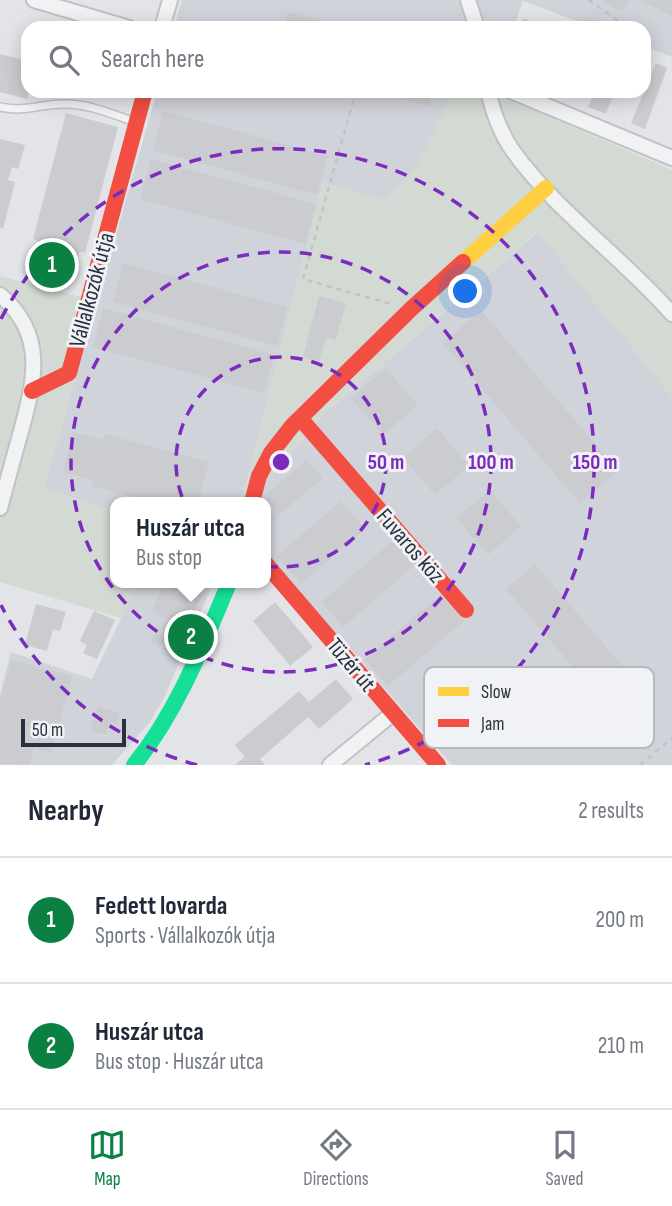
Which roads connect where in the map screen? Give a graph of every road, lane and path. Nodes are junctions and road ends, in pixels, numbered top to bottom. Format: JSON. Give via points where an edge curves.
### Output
{"nodes":[{"id":1,"x":34,"y":0,"type":"edge"},
{"id":2,"x":170,"y":0,"type":"edge"},
{"id":3,"x":468,"y":0,"type":"edge"},
{"id":4,"x":589,"y":0,"type":"edge"},
{"id":5,"x":105,"y":21,"type":"edge"},
{"id":6,"x":164,"y":21,"type":"edge"},
{"id":7,"x":475,"y":21,"type":"edge"},
{"id":8,"x":618,"y":21,"type":"edge"},
{"id":9,"x":143,"y":98,"type":"edge"},
{"id":10,"x":354,"y":98,"type":"edge"},
{"id":11,"x":490,"y":98,"type":"edge"},
{"id":12,"x":528,"y":98,"type":"edge"},
{"id":13,"x":0,"y":107,"type":"edge"},
{"id":14,"x":137,"y":122,"type":"junction"},
{"id":15,"x":672,"y":159,"type":"edge"},
{"id":16,"x":546,"y":188,"type":"junction"},
{"id":17,"x":0,"y":295,"type":"edge"},
{"id":18,"x":669,"y":304,"type":"edge"},
{"id":19,"x":411,"y":309,"type":"junction"},
{"id":20,"x":32,"y":391,"type":"junction"},
{"id":21,"x":300,"y":418,"type":"junction"},
{"id":22,"x":253,"y":497,"type":"edge"},
{"id":23,"x":0,"y":508,"type":"edge"},
{"id":24,"x":271,"y":570,"type":"edge"},
{"id":25,"x":227,"y":588,"type":"edge"},
{"id":26,"x":466,"y":610,"type":"dead end"},
{"id":27,"x":392,"y":714,"type":"junction"},
{"id":28,"x":672,"y":738,"type":"edge"},
{"id":29,"x":134,"y":765,"type":"edge"},
{"id":30,"x":330,"y":765,"type":"edge"},
{"id":31,"x":438,"y":765,"type":"edge"},
{"id":32,"x":640,"y":765,"type":"edge"}],
"edges":[{"from":1,"to":5,"type":"street"},
{"from":2,"to":6,"type":"street"},
{"from":3,"to":7,"type":"street"},
{"from":4,"to":8,"type":"path"},
{"from":9,"to":14,"type":"street","name":"Vállalkozók útja"},
{"from":10,"to":19,"type":"path","via":[[303,279]]},
{"from":11,"to":16,"type":"street","via":[[512,150]]},
{"from":12,"to":15,"type":"street"},
{"from":13,"to":14,"type":"lane","via":[[42,108],[65,103]]},
{"from":14,"to":20,"type":"street","name":"Vállalkozók útja","via":[[69,373]]},
{"from":16,"to":18,"type":"street"},
{"from":16,"to":19,"type":"street"},
{"from":17,"to":20,"type":"street","via":[[22,318],[32,341]]},
{"from":19,"to":21,"type":"street"},
{"from":20,"to":23,"type":"street"},
{"from":21,"to":22,"type":"street","via":[[271,453]]},
{"from":21,"to":26,"type":"street","name":"Fuvaros köz"},
{"from":24,"to":27,"type":"street","name":"Tüzér út"},
{"from":25,"to":29,"type":"street","via":[[181,698]]},
{"from":27,"to":30,"type":"street"},
{"from":27,"to":31,"type":"street","name":"Tüzér út"},
{"from":28,"to":32,"type":"path"}]}
